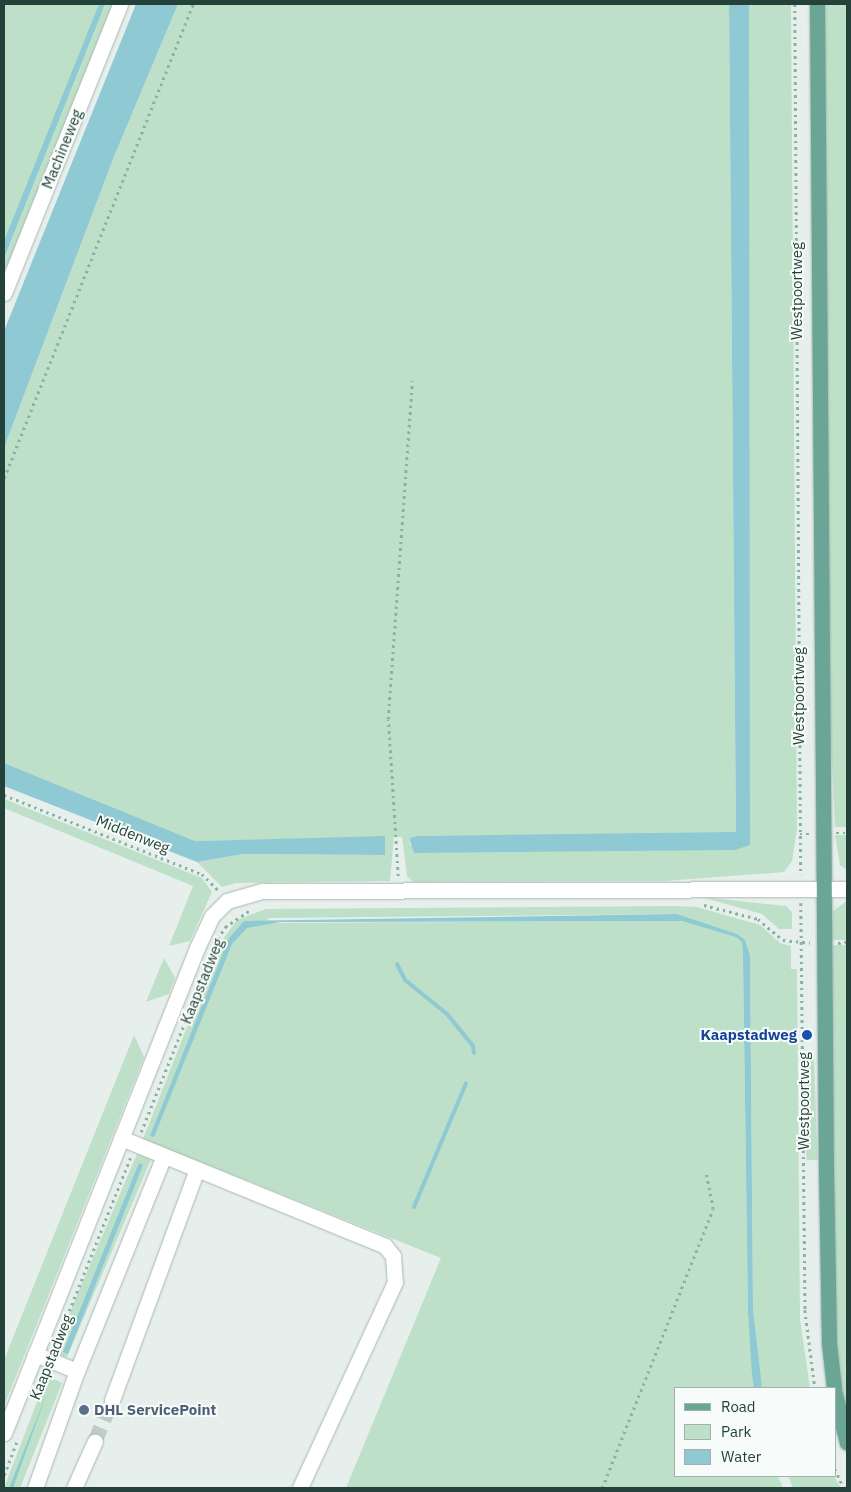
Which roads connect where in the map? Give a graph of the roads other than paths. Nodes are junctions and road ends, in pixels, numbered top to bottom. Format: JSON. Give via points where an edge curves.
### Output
{"nodes":[{"id":1,"x":120,"y":4,"type":"edge"},
{"id":2,"x":817,"y":4,"type":"edge"},
{"id":3,"x":4,"y":293,"type":"edge"},
{"id":4,"x":822,"y":889,"type":"junction"},
{"id":5,"x":847,"y":889,"type":"edge"},
{"id":6,"x":122,"y":1138,"type":"junction"},
{"id":7,"x":164,"y":1156,"type":"junction"},
{"id":8,"x":197,"y":1169,"type":"junction"},
{"id":9,"x":35,"y":1354,"type":"junction"},
{"id":10,"x":77,"y":1371,"type":"junction"},
{"id":11,"x":834,"y":1387,"type":"edge"},
{"id":12,"x":836,"y":1398,"type":"edge"},
{"id":13,"x":112,"y":1400,"type":"tunnel mouth"},
{"id":14,"x":4,"y":1433,"type":"edge"},
{"id":15,"x":95,"y":1441,"type":"tunnel mouth"},
{"id":16,"x":847,"y":1443,"type":"edge"},
{"id":17,"x":35,"y":1488,"type":"edge"},
{"id":18,"x":74,"y":1488,"type":"edge"},
{"id":19,"x":300,"y":1488,"type":"edge"}],
"edges":[{"from":1,"to":3,"type":"street","name":"Machineweg"},
{"from":2,"to":4,"type":"main road","name":"Westpoortweg"},
{"from":4,"to":5,"type":"street"},
{"from":4,"to":6,"type":"street","name":"Kaapstadweg","via":[[257,891],[227,901],[205,930]]},
{"from":4,"to":11,"type":"main road","name":"Westpoortweg","via":[[828,1343]]},
{"from":6,"to":7,"type":"street"},
{"from":6,"to":9,"type":"street","name":"Kaapstadweg"},
{"from":7,"to":8,"type":"street"},
{"from":7,"to":10,"type":"street"},
{"from":8,"to":13,"type":"street"},
{"from":8,"to":19,"type":"street","via":[[384,1246],[393,1256],[395,1282]]},
{"from":9,"to":10,"type":"street"},
{"from":9,"to":14,"type":"street","name":"Kaapstadweg"},
{"from":10,"to":17,"type":"street"},
{"from":12,"to":16,"type":"main road"},
{"from":15,"to":18,"type":"street"}]}
